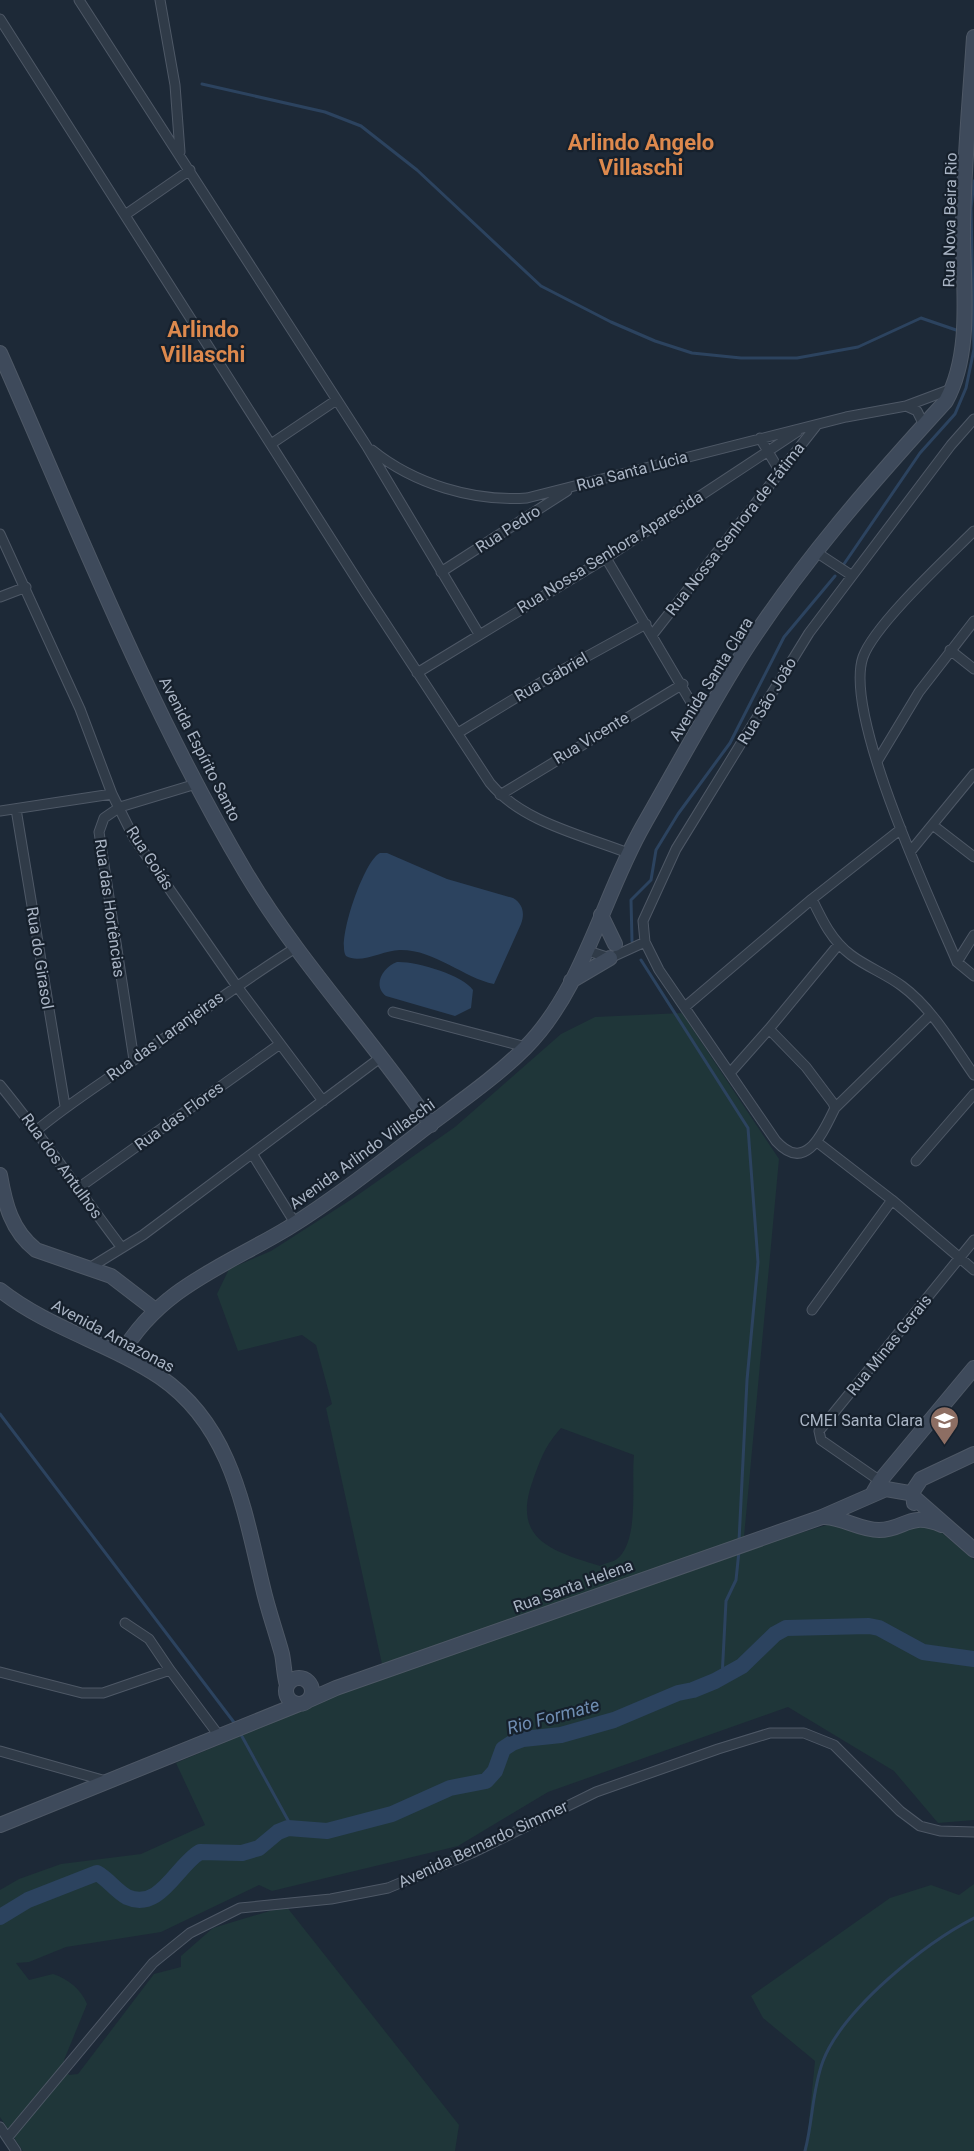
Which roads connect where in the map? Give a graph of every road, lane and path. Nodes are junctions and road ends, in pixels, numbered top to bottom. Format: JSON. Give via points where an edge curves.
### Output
{"nodes":[{"id":1,"x":79,"y":0,"type":"edge"},
{"id":2,"x":160,"y":0,"type":"edge"},
{"id":3,"x":0,"y":19,"type":"edge"},
{"id":4,"x":974,"y":38,"type":"edge"},
{"id":5,"x":180,"y":154,"type":"junction"},
{"id":6,"x":189,"y":170,"type":"junction"},
{"id":7,"x":125,"y":214,"type":"junction"},
{"id":8,"x":0,"y":353,"type":"edge"},
{"id":9,"x":954,"y":387,"type":"junction"},
{"id":10,"x":335,"y":401,"type":"junction"},
{"id":11,"x":946,"y":401,"type":"joint"},
{"id":12,"x":906,"y":406,"type":"junction"},
{"id":13,"x":974,"y":419,"type":"edge"},
{"id":14,"x":817,"y":425,"type":"junction"},
{"id":15,"x":924,"y":425,"type":"junction"},
{"id":16,"x":801,"y":429,"type":"junction"},
{"id":17,"x":760,"y":438,"type":"junction"},
{"id":18,"x":271,"y":444,"type":"junction"},
{"id":19,"x":366,"y":445,"type":"junction"},
{"id":20,"x":766,"y":452,"type":"junction"},
{"id":21,"x":779,"y":471,"type":"junction"},
{"id":22,"x":574,"y":486,"type":"junction"},
{"id":23,"x":974,"y":531,"type":"edge"},
{"id":24,"x":0,"y":534,"type":"edge"},
{"id":25,"x":816,"y":552,"type":"junction"},
{"id":26,"x":606,"y":558,"type":"junction"},
{"id":27,"x":441,"y":572,"type":"junction"},
{"id":28,"x":851,"y":575,"type":"junction"},
{"id":29,"x":26,"y":587,"type":"junction"},
{"id":30,"x":0,"y":597,"type":"edge"},
{"id":31,"x":974,"y":621,"type":"edge"},
{"id":32,"x":646,"y":624,"type":"junction"},
{"id":33,"x":479,"y":634,"type":"junction"},
{"id":34,"x":653,"y":634,"type":"junction"},
{"id":35,"x":950,"y":650,"type":"junction"},
{"id":36,"x":974,"y":669,"type":"edge"},
{"id":37,"x":417,"y":673,"type":"junction"},
{"id":38,"x":683,"y":684,"type":"junction"},
{"id":39,"x":702,"y":721,"type":"junction"},
{"id":40,"x":458,"y":733,"type":"junction"},
{"id":41,"x":878,"y":760,"type":"junction"},
{"id":42,"x":974,"y":774,"type":"edge"},
{"id":43,"x":196,"y":784,"type":"junction"},
{"id":44,"x":112,"y":794,"type":"junction"},
{"id":45,"x":500,"y":795,"type":"junction"},
{"id":46,"x":120,"y":807,"type":"junction"},
{"id":47,"x":16,"y":809,"type":"junction"},
{"id":48,"x":0,"y":811,"type":"edge"},
{"id":49,"x":933,"y":826,"type":"junction"},
{"id":50,"x":901,"y":829,"type":"junction"},
{"id":51,"x":910,"y":852,"type":"junction"},
{"id":52,"x":627,"y":853,"type":"junction"},
{"id":53,"x":974,"y":857,"type":"edge"},
{"id":54,"x":812,"y":899,"type":"junction"},
{"id":55,"x":601,"y":915,"type":"junction"},
{"id":56,"x":592,"y":935,"type":"junction"},
{"id":57,"x":974,"y":935,"type":"edge"},
{"id":58,"x":645,"y":942,"type":"junction"},
{"id":59,"x":839,"y":944,"type":"junction"},
{"id":60,"x":297,"y":947,"type":"junction"},
{"id":61,"x":620,"y":948,"type":"junction"},
{"id":62,"x":585,"y":951,"type":"junction"},
{"id":63,"x":610,"y":958,"type":"junction"},
{"id":64,"x":957,"y":962,"type":"junction"},
{"id":65,"x":974,"y":976,"type":"edge"},
{"id":66,"x":569,"y":982,"type":"junction"},
{"id":67,"x":236,"y":985,"type":"junction"},
{"id":68,"x":686,"y":1006,"type":"junction"},
{"id":69,"x":556,"y":1008,"type":"joint"},
{"id":70,"x":393,"y":1012,"type":"dead end"},
{"id":71,"x":930,"y":1015,"type":"junction"},
{"id":72,"x":769,"y":1029,"type":"junction"},
{"id":73,"x":280,"y":1044,"type":"junction"},
{"id":74,"x":525,"y":1047,"type":"junction"},
{"id":75,"x":380,"y":1058,"type":"junction"},
{"id":76,"x":134,"y":1060,"type":"junction"},
{"id":77,"x":730,"y":1073,"type":"junction"},
{"id":78,"x":974,"y":1075,"type":"edge"},
{"id":79,"x":0,"y":1085,"type":"edge"},
{"id":80,"x":974,"y":1094,"type":"edge"},
{"id":81,"x":323,"y":1101,"type":"junction"},
{"id":82,"x":65,"y":1106,"type":"junction"},
{"id":83,"x":835,"y":1108,"type":"junction"},
{"id":84,"x":431,"y":1125,"type":"junction"},
{"id":85,"x":37,"y":1130,"type":"junction"},
{"id":86,"x":817,"y":1142,"type":"junction"},
{"id":87,"x":253,"y":1155,"type":"junction"},
{"id":88,"x":916,"y":1161,"type":"dead end"},
{"id":89,"x":0,"y":1175,"type":"edge"},
{"id":90,"x":77,"y":1189,"type":"junction"},
{"id":91,"x":892,"y":1200,"type":"junction"},
{"id":92,"x":295,"y":1223,"type":"junction"},
{"id":93,"x":974,"y":1240,"type":"edge"},
{"id":94,"x":122,"y":1248,"type":"junction"},
{"id":95,"x":960,"y":1257,"type":"junction"},
{"id":96,"x":91,"y":1267,"type":"junction"},
{"id":97,"x":974,"y":1270,"type":"edge"},
{"id":98,"x":0,"y":1290,"type":"edge"},
{"id":99,"x":154,"y":1309,"type":"junction"},
{"id":100,"x":812,"y":1310,"type":"dead end"},
{"id":101,"x":121,"y":1355,"type":"junction"},
{"id":102,"x":974,"y":1368,"type":"edge"},
{"id":103,"x":974,"y":1454,"type":"edge"},
{"id":104,"x":879,"y":1481,"type":"junction"},
{"id":105,"x":893,"y":1488,"type":"junction"},
{"id":106,"x":865,"y":1498,"type":"junction"},
{"id":107,"x":914,"y":1498,"type":"junction"},
{"id":108,"x":822,"y":1517,"type":"junction"},
{"id":109,"x":906,"y":1521,"type":"junction"},
{"id":110,"x":868,"y":1529,"type":"junction"},
{"id":111,"x":949,"y":1529,"type":"junction"},
{"id":112,"x":974,"y":1550,"type":"edge"},
{"id":113,"x":124,"y":1623,"type":"dead end"},
{"id":114,"x":282,"y":1656,"type":"junction"},
{"id":115,"x":170,"y":1670,"type":"junction"},
{"id":116,"x":0,"y":1672,"type":"edge"},
{"id":117,"x":306,"y":1681,"type":"junction"},
{"id":118,"x":286,"y":1688,"type":"junction"},
{"id":119,"x":336,"y":1688,"type":"junction"},
{"id":120,"x":304,"y":1702,"type":"junction"},
{"id":121,"x":262,"y":1718,"type":"junction"},
{"id":122,"x":220,"y":1737,"type":"junction"},
{"id":123,"x":0,"y":1750,"type":"edge"},
{"id":124,"x":106,"y":1781,"type":"junction"},
{"id":125,"x":0,"y":1825,"type":"edge"},
{"id":126,"x":974,"y":1832,"type":"edge"},
{"id":127,"x":0,"y":2127,"type":"edge"},
{"id":128,"x":8,"y":2137,"type":"junction"},
{"id":129,"x":16,"y":2151,"type":"edge"}],
"edges":[{"from":1,"to":5,"type":"street"},
{"from":2,"to":5,"type":"street","via":[[175,85]]},
{"from":3,"to":7,"type":"street"},
{"from":4,"to":9,"type":"street","name":"Rua Nova Beira Rio","via":[[963,224],[963,352]]},
{"from":5,"to":6,"type":"street"},
{"from":6,"to":7,"type":"street"},
{"from":6,"to":10,"type":"street"},
{"from":7,"to":18,"type":"street"},
{"from":8,"to":43,"type":"street","name":"Avenida Espírito Santo"},
{"from":9,"to":11,"type":"street","name":"Rua Nova Beira Rio"},
{"from":9,"to":12,"type":"street","name":"Rua Santa Lúcia"},
{"from":10,"to":18,"type":"street"},
{"from":10,"to":19,"type":"street"},
{"from":11,"to":15,"type":"street","name":"Avenida Santa Clara"},
{"from":12,"to":14,"type":"street","name":"Rua Santa Lúcia"},
{"from":12,"to":15,"type":"street","via":[[917,411]]},
{"from":13,"to":28,"type":"street","name":"Rua São João"},
{"from":14,"to":16,"type":"street","name":"Rua Santa Lúcia"},
{"from":14,"to":21,"type":"street","name":"Rua Nossa Senhora de Fátima"},
{"from":15,"to":25,"type":"street","name":"Avenida Santa Clara"},
{"from":16,"to":17,"type":"street","name":"Rua Santa Lúcia"},
{"from":16,"to":20,"type":"street","name":"Rua Nossa Senhora Aparecida"},
{"from":17,"to":20,"type":"street"},
{"from":17,"to":22,"type":"street","name":"Rua Santa Lúcia"},
{"from":18,"to":37,"type":"street"},
{"from":19,"to":22,"type":"street","name":"Rua Santa Lúcia","via":[[414,476],[485,497],[527,498]]},
{"from":19,"to":27,"type":"street"},
{"from":20,"to":21,"type":"street"},
{"from":20,"to":26,"type":"street","name":"Rua Nossa Senhora Aparecida"},
{"from":21,"to":34,"type":"street","name":"Rua Nossa Senhora de Fátima"},
{"from":22,"to":27,"type":"street","name":"Rua Pedro"},
{"from":23,"to":41,"type":"street","via":[[880,629],[864,655],[859,691]]},
{"from":24,"to":29,"type":"street","name":"Rua Goiás"},
{"from":25,"to":28,"type":"street"},
{"from":25,"to":39,"type":"street","name":"Avenida Santa Clara","via":[[742,655]]},
{"from":26,"to":32,"type":"street"},
{"from":26,"to":33,"type":"street","name":"Rua Nossa Senhora Aparecida"},
{"from":27,"to":33,"type":"street"},
{"from":28,"to":58,"type":"street","name":"Rua São João","via":[[786,669],[676,849],[643,921]]},
{"from":29,"to":30,"type":"street"},
{"from":29,"to":44,"type":"street","name":"Rua Goiás","via":[[80,709]]},
{"from":31,"to":35,"type":"street"},
{"from":32,"to":34,"type":"street"},
{"from":32,"to":40,"type":"street","name":"Rua Gabriel"},
{"from":33,"to":37,"type":"street","name":"Rua Nossa Senhora Aparecida"},
{"from":34,"to":38,"type":"street"},
{"from":35,"to":36,"type":"street"},
{"from":35,"to":41,"type":"street"},
{"from":37,"to":40,"type":"street"},
{"from":38,"to":39,"type":"street"},
{"from":38,"to":45,"type":"street","name":"Rua Vicente"},
{"from":39,"to":52,"type":"street","name":"Avenida Santa Clara"},
{"from":40,"to":45,"type":"street"},
{"from":41,"to":50,"type":"street"},
{"from":42,"to":49,"type":"street"},
{"from":43,"to":46,"type":"street"},
{"from":43,"to":60,"type":"street","name":"Avenida Espírito Santo","via":[[246,874]]},
{"from":44,"to":46,"type":"street","name":"Rua Goiás"},
{"from":44,"to":47,"type":"street"},
{"from":45,"to":52,"type":"street","via":[[534,816]]},
{"from":46,"to":67,"type":"street","name":"Rua Goiás","via":[[134,838]]},
{"from":46,"to":76,"type":"street","name":"Rua das Hortências","via":[[104,818],[99,832]]},
{"from":47,"to":48,"type":"street"},
{"from":47,"to":82,"type":"street","name":"Rua do Girasol"},
{"from":49,"to":51,"type":"street"},
{"from":49,"to":53,"type":"street"},
{"from":50,"to":51,"type":"street"},
{"from":50,"to":54,"type":"street"},
{"from":51,"to":64,"type":"street"},
{"from":52,"to":55,"type":"street","name":"Avenida Santa Clara"},
{"from":54,"to":59,"type":"street"},
{"from":54,"to":68,"type":"street"},
{"from":55,"to":56,"type":"street","name":"Avenida Santa Clara"},
{"from":55,"to":61,"type":"street"},
{"from":56,"to":61,"type":"street"},
{"from":56,"to":62,"type":"street","name":"Avenida Santa Clara"},
{"from":57,"to":64,"type":"street"},
{"from":58,"to":61,"type":"street"},
{"from":58,"to":68,"type":"street","name":"Rua São João","via":[[659,970]]},
{"from":59,"to":71,"type":"street","via":[[902,986]]},
{"from":59,"to":72,"type":"street"},
{"from":60,"to":67,"type":"street","name":"Rua das Laranjeiras"},
{"from":60,"to":75,"type":"street","name":"Avenida Espírito Santo"},
{"from":61,"to":63,"type":"street"},
{"from":62,"to":63,"type":"street"},
{"from":62,"to":66,"type":"street","name":"Avenida Santa Clara"},
{"from":63,"to":66,"type":"street"},
{"from":64,"to":65,"type":"street"},
{"from":66,"to":69,"type":"street","name":"Avenida Santa Clara"},
{"from":67,"to":73,"type":"street","name":"Rua Goiás"},
{"from":67,"to":76,"type":"street","name":"Rua das Laranjeiras"},
{"from":68,"to":77,"type":"street","name":"Rua São João"},
{"from":69,"to":74,"type":"street","name":"Avenida Arlindo Villaschi"},
{"from":70,"to":74,"type":"street"},
{"from":71,"to":78,"type":"street"},
{"from":71,"to":83,"type":"street"},
{"from":72,"to":77,"type":"street"},
{"from":72,"to":83,"type":"street","via":[[806,1067]]},
{"from":73,"to":81,"type":"street","name":"Rua Goiás"},
{"from":73,"to":90,"type":"street","name":"Rua das Flores"},
{"from":74,"to":84,"type":"street","name":"Avenida Arlindo Villaschi"},
{"from":75,"to":81,"type":"street"},
{"from":75,"to":84,"type":"street","name":"Avenida Espírito Santo"},
{"from":76,"to":82,"type":"street","name":"Rua das Laranjeiras"},
{"from":77,"to":86,"type":"street","name":"Rua São João","via":[[783,1148],[799,1153]]},
{"from":79,"to":85,"type":"street","name":"Rua dos Antulhos"},
{"from":80,"to":88,"type":"street"},
{"from":81,"to":87,"type":"street"},
{"from":82,"to":85,"type":"street","name":"Rua das Laranjeiras"},
{"from":83,"to":86,"type":"street"},
{"from":84,"to":92,"type":"street","name":"Avenida Arlindo Villaschi"},
{"from":85,"to":90,"type":"street","name":"Rua dos Antulhos"},
{"from":86,"to":91,"type":"street"},
{"from":87,"to":92,"type":"street"},
{"from":87,"to":94,"type":"street"},
{"from":89,"to":96,"type":"street","via":[[10,1216],[27,1243],[47,1254]]},
{"from":90,"to":94,"type":"street","name":"Rua dos Antulhos"},
{"from":91,"to":95,"type":"street"},
{"from":91,"to":100,"type":"street"},
{"from":92,"to":99,"type":"street","name":"Avenida Arlindo Villaschi"},
{"from":93,"to":95,"type":"street","name":"Rua Minas Gerais"},
{"from":94,"to":96,"type":"street"},
{"from":95,"to":97,"type":"street"},
{"from":95,"to":104,"type":"street","name":"Rua Minas Gerais","via":[[819,1431],[821,1440]]},
{"from":96,"to":99,"type":"street","via":[[123,1284]]},
{"from":98,"to":101,"type":"street","name":"Avenida Amazonas","via":[[61,1327]]},
{"from":99,"to":101,"type":"street","name":"Avenida Arlindo Villaschi"},
{"from":101,"to":114,"type":"street","name":"Avenida Amazonas","via":[[179,1391],[221,1445],[237,1485]]},
{"from":102,"to":104,"type":"street"},
{"from":103,"to":107,"type":"street","via":[[921,1479],[915,1485]]},
{"from":104,"to":105,"type":"street","name":"Rua Minas Gerais"},
{"from":104,"to":106,"type":"street"},
{"from":105,"to":106,"type":"street","name":"Rua Santa Helena"},
{"from":105,"to":107,"type":"street"},
{"from":106,"to":108,"type":"street","name":"Rua Santa Helena"},
{"from":106,"to":110,"type":"street","via":[[858,1516]]},
{"from":107,"to":109,"type":"street"},
{"from":107,"to":111,"type":"street"},
{"from":108,"to":110,"type":"street","via":[[838,1518]]},
{"from":108,"to":119,"type":"street","name":"Rua Santa Helena"},
{"from":109,"to":110,"type":"street","via":[[882,1530]]},
{"from":109,"to":111,"type":"street","via":[[932,1521]]},
{"from":111,"to":112,"type":"street"},
{"from":113,"to":115,"type":"street","via":[[149,1639]]},
{"from":114,"to":117,"type":"street","name":"Avenida Amazonas"},
{"from":114,"to":118,"type":"street","name":"Avenida Amazonas"},
{"from":115,"to":116,"type":"street","via":[[103,1693],[82,1693]]},
{"from":115,"to":122,"type":"street"},
{"from":117,"to":118,"type":"street","via":[[293,1679]]},
{"from":117,"to":119,"type":"street","name":"Rua Santa Helena"},
{"from":117,"to":120,"type":"street","via":[[313,1692]]},
{"from":118,"to":120,"type":"street","via":[[290,1700]]},
{"from":118,"to":121,"type":"street"},
{"from":119,"to":120,"type":"street","name":"Rua Santa Helena"},
{"from":120,"to":121,"type":"street"},
{"from":121,"to":122,"type":"street"},
{"from":122,"to":124,"type":"street"},
{"from":123,"to":124,"type":"street"},
{"from":124,"to":125,"type":"street"},
{"from":126,"to":128,"type":"street","name":"Avenida Bernardo Simmer","via":[[920,1826],[834,1744],[804,1733],[770,1733],[718,1749],[596,1792],[472,1853],[388,1888],[331,1899],[240,1908],[190,1933],[153,1963]]},
{"from":127,"to":128,"type":"street"},
{"from":128,"to":129,"type":"street"}]}
